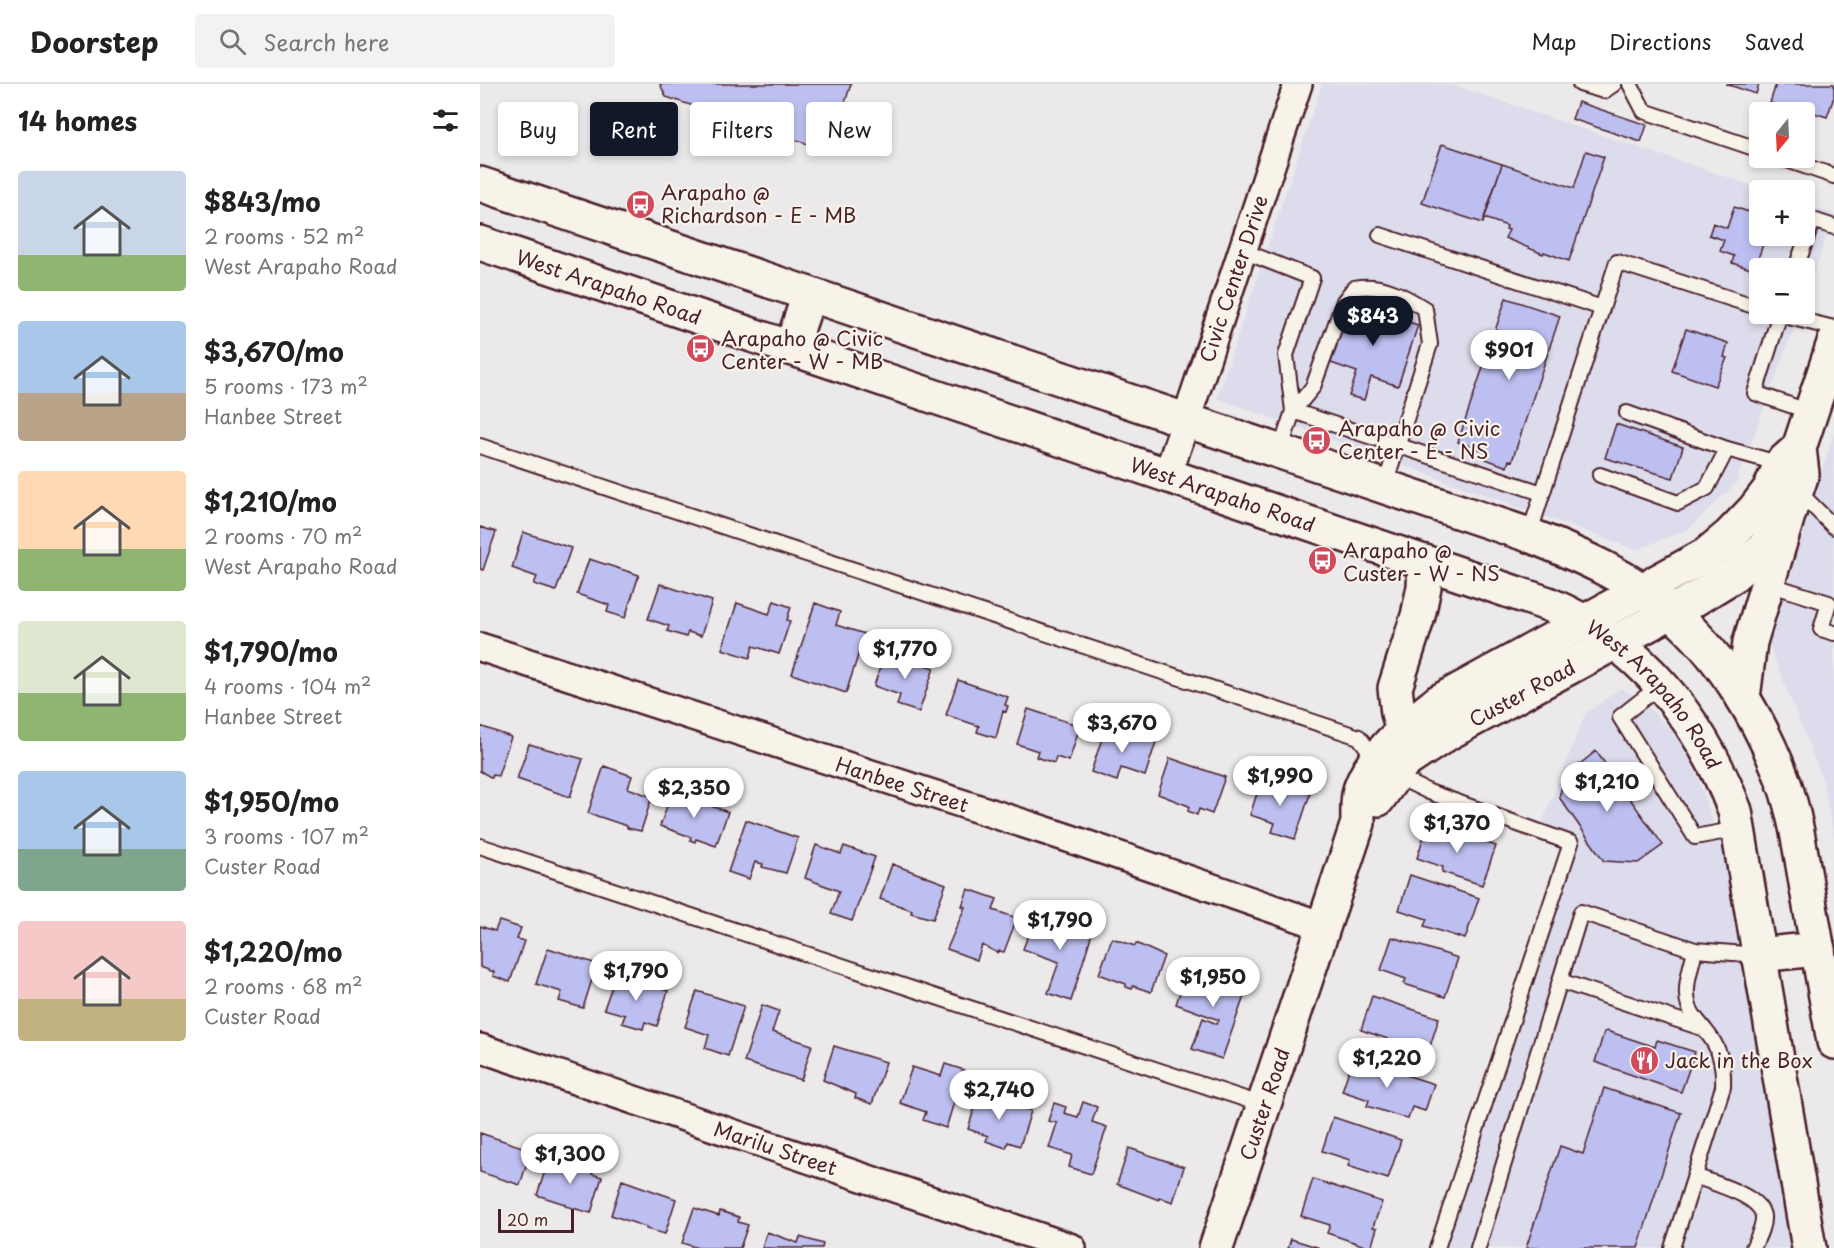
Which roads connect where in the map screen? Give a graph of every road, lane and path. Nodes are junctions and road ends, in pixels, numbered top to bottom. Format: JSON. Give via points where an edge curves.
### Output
{"nodes":[{"id":1,"x":1298,"y":84,"type":"edge"},
{"id":2,"x":1580,"y":84,"type":"edge"},
{"id":3,"x":1614,"y":84,"type":"edge"},
{"id":4,"x":1630,"y":84,"type":"edge"},
{"id":5,"x":1749,"y":146,"type":"edge"},
{"id":6,"x":1810,"y":168,"type":"edge"},
{"id":7,"x":1834,"y":176,"type":"edge"},
{"id":8,"x":480,"y":184,"type":"edge"},
{"id":9,"x":1834,"y":227,"type":"edge"},
{"id":10,"x":1380,"y":235,"type":"dead end"},
{"id":11,"x":480,"y":243,"type":"edge"},
{"id":12,"x":1243,"y":251,"type":"junction"},
{"id":13,"x":1800,"y":258,"type":"edge"},
{"id":14,"x":809,"y":295,"type":"junction"},
{"id":15,"x":1749,"y":304,"type":"edge"},
{"id":16,"x":1602,"y":308,"type":"junction"},
{"id":17,"x":1815,"y":322,"type":"edge"},
{"id":18,"x":1776,"y":324,"type":"edge"},
{"id":19,"x":1834,"y":328,"type":"edge"},
{"id":20,"x":1834,"y":343,"type":"edge"},
{"id":21,"x":791,"y":348,"type":"junction"},
{"id":22,"x":1293,"y":411,"type":"junction"},
{"id":23,"x":1627,"y":413,"type":"dead end"},
{"id":24,"x":1811,"y":413,"type":"junction"},
{"id":25,"x":1185,"y":422,"type":"junction"},
{"id":26,"x":480,"y":446,"type":"edge"},
{"id":27,"x":1397,"y":446,"type":"junction"},
{"id":28,"x":1727,"y":449,"type":"junction"},
{"id":29,"x":1279,"y":453,"type":"junction"},
{"id":30,"x":1168,"y":474,"type":"junction"},
{"id":31,"x":1600,"y":475,"type":"dead end"},
{"id":32,"x":1791,"y":478,"type":"junction"},
{"id":33,"x":1384,"y":488,"type":"junction"},
{"id":34,"x":1542,"y":493,"type":"junction"},
{"id":35,"x":1834,"y":527,"type":"edge"},
{"id":36,"x":1529,"y":536,"type":"junction"},
{"id":37,"x":1425,"y":562,"type":"junction"},
{"id":38,"x":1768,"y":584,"type":"junction"},
{"id":39,"x":1834,"y":589,"type":"edge"},
{"id":40,"x":1641,"y":590,"type":"junction"},
{"id":41,"x":1830,"y":603,"type":"junction"},
{"id":42,"x":1671,"y":612,"type":"junction"},
{"id":43,"x":1584,"y":621,"type":"junction"},
{"id":44,"x":1834,"y":633,"type":"edge"},
{"id":45,"x":1615,"y":642,"type":"junction"},
{"id":46,"x":480,"y":647,"type":"edge"},
{"id":47,"x":1662,"y":684,"type":"junction"},
{"id":48,"x":1743,"y":698,"type":"junction"},
{"id":49,"x":1403,"y":730,"type":"junction"},
{"id":50,"x":1385,"y":767,"type":"junction"},
{"id":51,"x":1740,"y":829,"type":"junction"},
{"id":52,"x":480,"y":846,"type":"edge"},
{"id":53,"x":1323,"y":926,"type":"junction"},
{"id":54,"x":1826,"y":948,"type":"edge"},
{"id":55,"x":1695,"y":950,"type":"junction"},
{"id":56,"x":1758,"y":955,"type":"junction"},
{"id":57,"x":1560,"y":981,"type":"junction"},
{"id":58,"x":1704,"y":1029,"type":"junction"},
{"id":59,"x":1834,"y":1042,"type":"edge"},
{"id":60,"x":480,"y":1048,"type":"edge"},
{"id":61,"x":1263,"y":1105,"type":"junction"},
{"id":62,"x":1695,"y":1176,"type":"junction"},
{"id":63,"x":1072,"y":1248,"type":"edge"},
{"id":64,"x":1216,"y":1248,"type":"edge"},
{"id":65,"x":1437,"y":1248,"type":"edge"},
{"id":66,"x":1478,"y":1248,"type":"edge"},
{"id":67,"x":1672,"y":1248,"type":"edge"},
{"id":68,"x":1754,"y":1248,"type":"edge"},
{"id":69,"x":1809,"y":1248,"type":"edge"}],
"edges":[{"from":1,"to":12,"type":"street","name":"Civic Center Drive"},
{"from":2,"to":3,"type":"lane","via":[[1604,91]]},
{"from":4,"to":5,"type":"lane","via":[[1644,111]]},
{"from":6,"to":7,"type":"lane"},
{"from":8,"to":14,"type":"main road"},
{"from":9,"to":13,"type":"lane","via":[[1813,220]]},
{"from":10,"to":16,"type":"lane"},
{"from":11,"to":21,"type":"main road","name":"West Arapaho Road"},
{"from":12,"to":22,"type":"lane","via":[[1312,278],[1286,355]]},
{"from":12,"to":25,"type":"street","name":"Civic Center Drive"},
{"from":14,"to":21,"type":"main road"},
{"from":14,"to":25,"type":"main road"},
{"from":15,"to":16,"type":"lane","via":[[1617,262]]},
{"from":16,"to":34,"type":"lane"},
{"from":17,"to":19,"type":"lane"},
{"from":18,"to":24,"type":"lane","via":[[1755,393]]},
{"from":20,"to":24,"type":"main road","name":"Custer Road"},
{"from":21,"to":30,"type":"main road","name":"West Arapaho Road"},
{"from":22,"to":27,"type":"lane"},
{"from":22,"to":27,"type":"lane","via":[[1313,387],[1344,301],[1354,288],[1372,285],[1406,297],[1425,309],[1430,344]]},
{"from":22,"to":29,"type":"lane"},
{"from":23,"to":28,"type":"lane"},
{"from":24,"to":32,"type":"main road","name":"Custer Road"},
{"from":25,"to":29,"type":"main road"},
{"from":25,"to":30,"type":"street","name":"Civic Center Drive"},
{"from":26,"to":50,"type":"lane","via":[[1359,737]]},
{"from":27,"to":33,"type":"lane"},
{"from":27,"to":34,"type":"lane"},
{"from":28,"to":31,"type":"lane","via":[[1707,488],[1678,503]]},
{"from":28,"to":32,"type":"lane"},
{"from":29,"to":33,"type":"main road"},
{"from":30,"to":37,"type":"main road","name":"West Arapaho Road"},
{"from":32,"to":35,"type":"lane"},
{"from":32,"to":38,"type":"main road"},
{"from":32,"to":40,"type":"main road","name":"Custer Road","via":[[1770,489],[1730,535],[1706,555]]},
{"from":32,"to":42,"type":"main road","name":"Custer Road","via":[[1764,548],[1731,577]]},
{"from":33,"to":36,"type":"main road"},
{"from":34,"to":36,"type":"lane"},
{"from":36,"to":40,"type":"main road","via":[[1573,553]]},
{"from":37,"to":43,"type":"main road","name":"West Arapaho Road","via":[[1548,604]]},
{"from":37,"to":49,"type":"main road","via":[[1418,616],[1395,688]]},
{"from":38,"to":41,"type":"lane"},
{"from":38,"to":48,"type":"main road","via":[[1750,642]]},
{"from":39,"to":41,"type":"lane"},
{"from":40,"to":42,"type":"main road"},
{"from":40,"to":43,"type":"main road","name":"Custer Road"},
{"from":41,"to":44,"type":"lane","via":[[1821,629]]},
{"from":42,"to":45,"type":"main road","name":"Custer Road"},
{"from":42,"to":48,"type":"main road","via":[[1692,632]]},
{"from":43,"to":45,"type":"main road","name":"West Arapaho Road"},
{"from":43,"to":49,"type":"main road","name":"Custer Road","via":[[1437,702]]},
{"from":45,"to":47,"type":"main road","name":"West Arapaho Road"},
{"from":45,"to":50,"type":"main road","name":"Custer Road","via":[[1448,733],[1403,763]]},
{"from":46,"to":53,"type":"street","name":"Hanbee Street","via":[[1065,837]]},
{"from":47,"to":51,"type":"main road","name":"West Arapaho Road","via":[[1708,748]]},
{"from":47,"to":51,"type":"lane","via":[[1620,717],[1695,837]]},
{"from":48,"to":54,"type":"main road","via":[[1784,782]]},
{"from":49,"to":50,"type":"main road","name":"Custer Road"},
{"from":50,"to":53,"type":"main road","name":"Custer Road","via":[[1359,791],[1358,823]]},
{"from":50,"to":65,"type":"lane","via":[[1429,792],[1571,843]]},
{"from":51,"to":56,"type":"main road","name":"West Arapaho Road"},
{"from":52,"to":61,"type":"lane"},
{"from":53,"to":61,"type":"main road","name":"Custer Road"},
{"from":54,"to":56,"type":"main road"},
{"from":54,"to":59,"type":"main road"},
{"from":55,"to":56,"type":"lane"},
{"from":55,"to":57,"type":"lane","via":[[1581,912]]},
{"from":55,"to":58,"type":"lane","via":[[1687,989],[1688,1005]]},
{"from":56,"to":69,"type":"main road","name":"West Arapaho Road"},
{"from":57,"to":58,"type":"lane"},
{"from":57,"to":66,"type":"lane"},
{"from":58,"to":62,"type":"lane","via":[[1724,1065],[1724,1087]]},
{"from":60,"to":63,"type":"street","name":"Marilu Street"},
{"from":61,"to":64,"type":"main road","name":"Custer Road"},
{"from":62,"to":67,"type":"lane"},
{"from":62,"to":68,"type":"lane","via":[[1747,1197],[1758,1206],[1762,1225]]}]}
